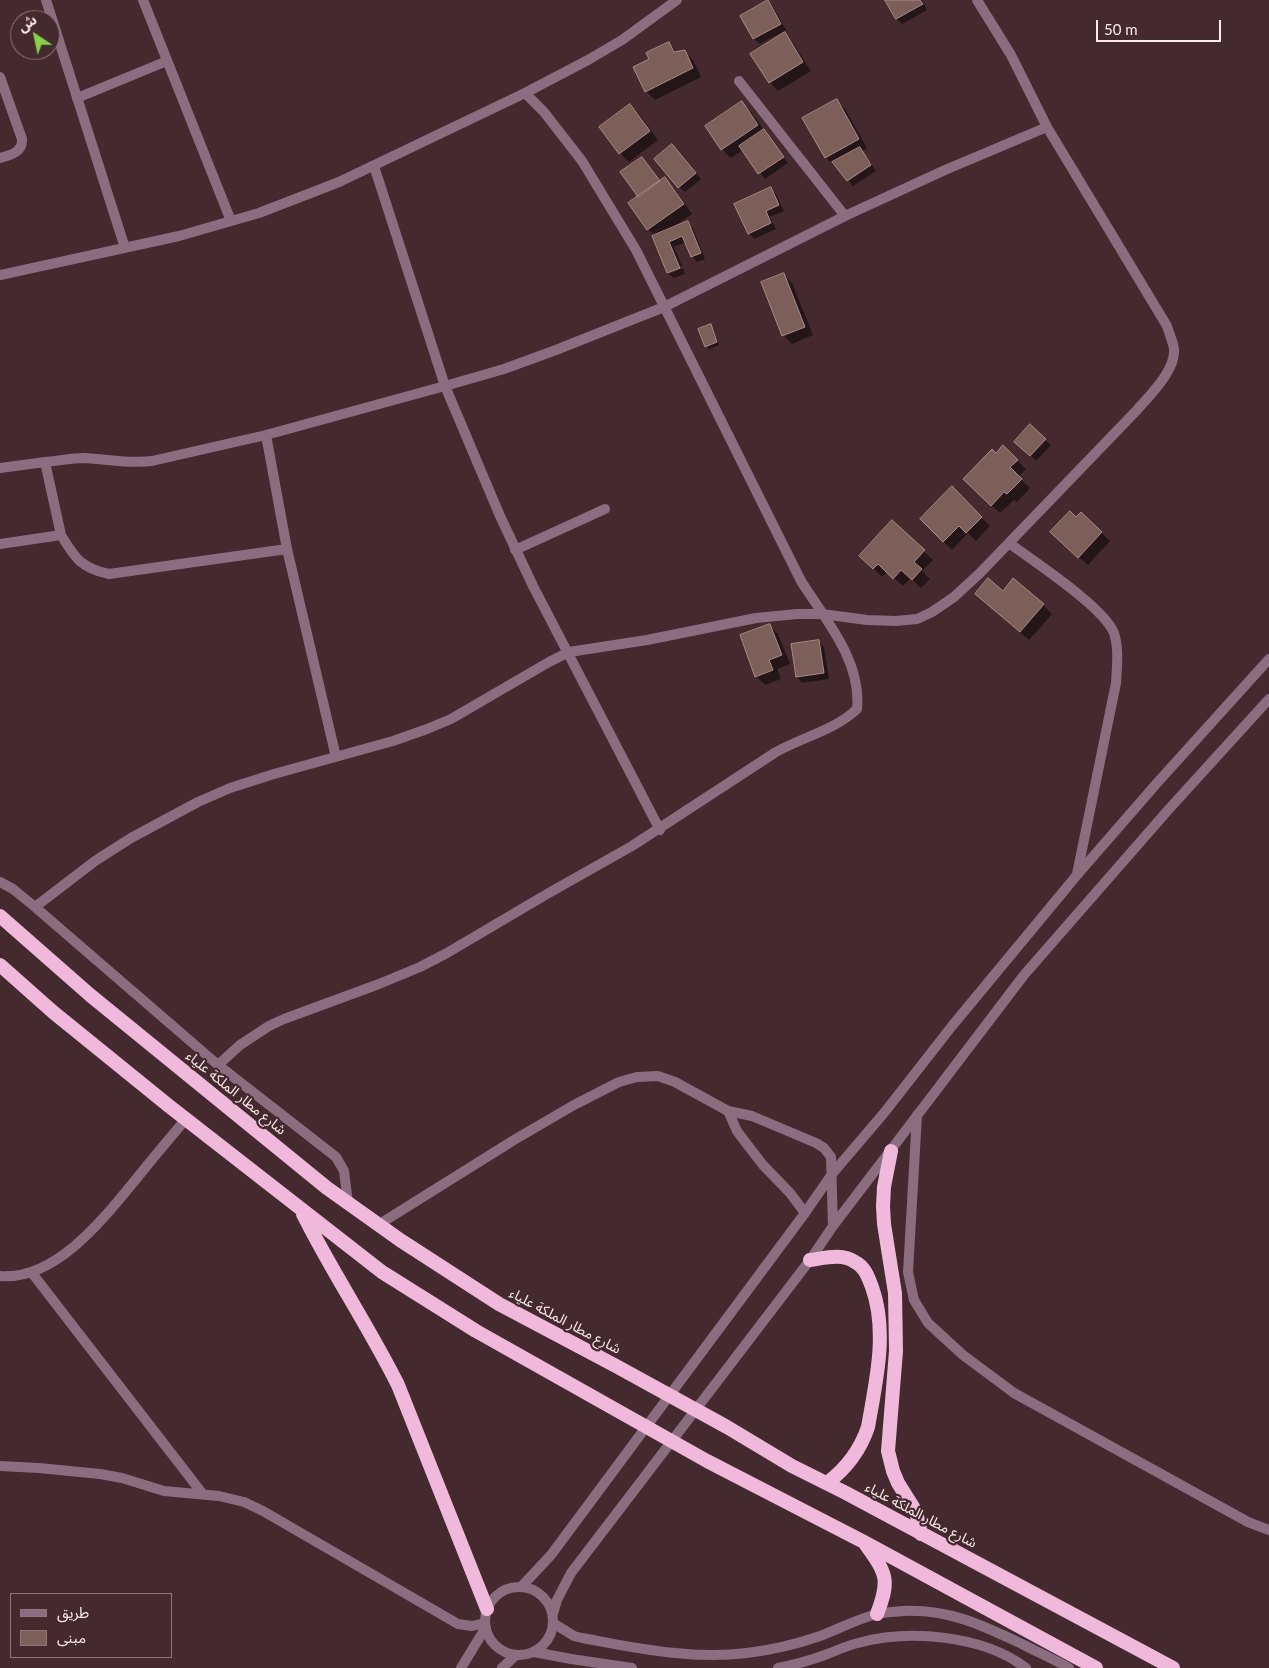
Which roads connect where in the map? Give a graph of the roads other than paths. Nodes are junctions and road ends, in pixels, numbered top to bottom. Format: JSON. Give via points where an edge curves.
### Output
{"nodes":[{"id":1,"x":46,"y":0,"type":"edge"},
{"id":2,"x":143,"y":0,"type":"edge"},
{"id":3,"x":676,"y":0,"type":"edge"},
{"id":4,"x":977,"y":0,"type":"edge"},
{"id":5,"x":167,"y":61,"type":"junction"},
{"id":6,"x":0,"y":77,"type":"edge"},
{"id":7,"x":739,"y":81,"type":"dead end"},
{"id":8,"x":525,"y":93,"type":"junction"},
{"id":9,"x":78,"y":98,"type":"junction"},
{"id":10,"x":1047,"y":127,"type":"junction"},
{"id":11,"x":0,"y":158,"type":"edge"},
{"id":12,"x":374,"y":166,"type":"junction"},
{"id":13,"x":845,"y":216,"type":"junction"},
{"id":14,"x":231,"y":221,"type":"junction"},
{"id":15,"x":125,"y":248,"type":"junction"},
{"id":16,"x":0,"y":275,"type":"edge"},
{"id":17,"x":664,"y":307,"type":"junction"},
{"id":18,"x":445,"y":386,"type":"junction"},
{"id":19,"x":266,"y":435,"type":"junction"},
{"id":20,"x":45,"y":462,"type":"junction"},
{"id":21,"x":0,"y":468,"type":"edge"},
{"id":22,"x":605,"y":509,"type":"dead end"},
{"id":23,"x":61,"y":535,"type":"junction"},
{"id":24,"x":0,"y":544,"type":"edge"},
{"id":25,"x":1009,"y":544,"type":"junction"},
{"id":26,"x":287,"y":549,"type":"junction"},
{"id":27,"x":515,"y":550,"type":"junction"},
{"id":28,"x":822,"y":614,"type":"junction"},
{"id":29,"x":569,"y":652,"type":"junction"},
{"id":30,"x":1269,"y":659,"type":"edge"},
{"id":31,"x":1269,"y":699,"type":"edge"},
{"id":32,"x":336,"y":757,"type":"junction"},
{"id":33,"x":660,"y":830,"type":"junction"},
{"id":34,"x":1077,"y":874,"type":"junction"},
{"id":35,"x":0,"y":882,"type":"edge"},
{"id":36,"x":35,"y":907,"type":"junction"},
{"id":37,"x":0,"y":916,"type":"edge"},
{"id":38,"x":0,"y":965,"type":"edge"},
{"id":39,"x":218,"y":1065,"type":"junction"},
{"id":40,"x":728,"y":1111,"type":"junction"},
{"id":41,"x":917,"y":1115,"type":"junction"},
{"id":42,"x":186,"y":1119,"type":"junction"},
{"id":43,"x":891,"y":1151,"type":"junction"},
{"id":44,"x":832,"y":1174,"type":"junction"},
{"id":45,"x":348,"y":1203,"type":"junction"},
{"id":46,"x":302,"y":1211,"type":"junction"},
{"id":47,"x":805,"y":1213,"type":"junction"},
{"id":48,"x":378,"y":1225,"type":"junction"},
{"id":49,"x":833,"y":1226,"type":"junction"},
{"id":50,"x":810,"y":1260,"type":"junction"},
{"id":51,"x":32,"y":1273,"type":"junction"},
{"id":52,"x":0,"y":1276,"type":"edge"},
{"id":53,"x":0,"y":1466,"type":"edge"},
{"id":54,"x":827,"y":1483,"type":"junction"},
{"id":55,"x":202,"y":1493,"type":"junction"},
{"id":56,"x":1269,"y":1530,"type":"edge"},
{"id":57,"x":921,"y":1534,"type":"junction"},
{"id":58,"x":864,"y":1542,"type":"junction"},
{"id":59,"x":522,"y":1586,"type":"junction"},
{"id":60,"x":878,"y":1614,"type":"junction"},
{"id":61,"x":553,"y":1619,"type":"junction"},
{"id":62,"x":486,"y":1620,"type":"junction"},
{"id":63,"x":534,"y":1652,"type":"junction"},
{"id":64,"x":516,"y":1655,"type":"junction"},
{"id":65,"x":461,"y":1668,"type":"edge"},
{"id":66,"x":502,"y":1668,"type":"edge"},
{"id":67,"x":632,"y":1668,"type":"edge"},
{"id":68,"x":778,"y":1668,"type":"edge"},
{"id":69,"x":1026,"y":1668,"type":"edge"},
{"id":70,"x":1069,"y":1668,"type":"edge"},
{"id":71,"x":1096,"y":1668,"type":"edge"},
{"id":72,"x":1173,"y":1668,"type":"edge"}],
"edges":[{"from":1,"to":9,"type":"street"},
{"from":2,"to":5,"type":"street"},
{"from":3,"to":8,"type":"street","via":[[622,40]]},
{"from":4,"to":10,"type":"street","via":[[1011,55]]},
{"from":5,"to":9,"type":"street"},
{"from":5,"to":14,"type":"street"},
{"from":6,"to":11,"type":"street","via":[[22,139],[14,154]]},
{"from":7,"to":13,"type":"street"},
{"from":8,"to":12,"type":"street"},
{"from":8,"to":17,"type":"street","via":[[582,160],[636,250]]},
{"from":9,"to":15,"type":"street"},
{"from":10,"to":13,"type":"street"},
{"from":10,"to":25,"type":"street","via":[[1166,326],[1174,350],[1171,367],[1159,385]]},
{"from":12,"to":14,"type":"street","via":[[295,200]]},
{"from":12,"to":18,"type":"street"},
{"from":13,"to":17,"type":"street"},
{"from":14,"to":15,"type":"street"},
{"from":15,"to":16,"type":"street"},
{"from":17,"to":18,"type":"street","via":[[504,369]]},
{"from":17,"to":28,"type":"street","via":[[801,581]]},
{"from":18,"to":19,"type":"street"},
{"from":18,"to":27,"type":"street"},
{"from":19,"to":20,"type":"street","via":[[136,463],[82,458]]},
{"from":19,"to":26,"type":"street"},
{"from":20,"to":21,"type":"street"},
{"from":20,"to":23,"type":"street"},
{"from":22,"to":27,"type":"street"},
{"from":23,"to":24,"type":"street"},
{"from":23,"to":26,"type":"street","via":[[84,566],[109,574]]},
{"from":25,"to":28,"type":"street","via":[[954,597],[917,619],[867,620]]},
{"from":25,"to":34,"type":"street","via":[[1092,606],[1108,622],[1114,634],[1118,654],[1116,682]]},
{"from":26,"to":32,"type":"street"},
{"from":27,"to":29,"type":"street"},
{"from":28,"to":29,"type":"street","via":[[756,618]]},
{"from":28,"to":33,"type":"street","via":[[844,649],[856,678],[857,709],[841,722],[776,752]]},
{"from":29,"to":32,"type":"street","via":[[452,718],[393,741]]},
{"from":29,"to":33,"type":"street"},
{"from":30,"to":34,"type":"street"},
{"from":31,"to":41,"type":"street","via":[[1024,975]]},
{"from":32,"to":36,"type":"street","via":[[230,788],[198,802],[95,861]]},
{"from":33,"to":39,"type":"street","via":[[434,960],[269,1026],[240,1045]]},
{"from":34,"to":44,"type":"street"},
{"from":35,"to":36,"type":"street"},
{"from":36,"to":39,"type":"street"},
{"from":37,"to":45,"type":"highway","name":"شارع مطار الملكة علياء","via":[[90,995]]},
{"from":38,"to":42,"type":"highway"},
{"from":39,"to":45,"type":"street","via":[[336,1158],[344,1172]]},
{"from":40,"to":44,"type":"street","via":[[752,1116],[816,1143],[830,1157]]},
{"from":40,"to":47,"type":"street","via":[[737,1131],[763,1166]]},
{"from":40,"to":48,"type":"street","via":[[658,1076],[619,1082],[514,1140]]},
{"from":41,"to":43,"type":"street"},
{"from":41,"to":56,"type":"street","via":[[908,1272],[914,1300],[928,1323],[963,1355],[1014,1393],[1248,1522]]},
{"from":42,"to":46,"type":"highway"},
{"from":42,"to":51,"type":"street","via":[[96,1226],[54,1261]]},
{"from":43,"to":49,"type":"street"},
{"from":43,"to":57,"type":"highway","via":[[883,1206],[894,1293],[896,1351],[888,1450],[892,1471],[913,1507]]},
{"from":44,"to":47,"type":"street"},
{"from":44,"to":49,"type":"street"},
{"from":45,"to":48,"type":"highway","name":"شارع مطار الملكة علياء"},
{"from":46,"to":58,"type":"highway","via":[[382,1272],[476,1331],[707,1460]]},
{"from":46,"to":62,"type":"highway","via":[[398,1385]]},
{"from":47,"to":59,"type":"street","via":[[551,1555]]},
{"from":48,"to":54,"type":"highway","name":"شارع مطار الملكة علياء","via":[[499,1304]]},
{"from":49,"to":50,"type":"street"},
{"from":50,"to":54,"type":"highway","via":[[844,1257],[863,1268],[875,1295],[880,1335],[868,1427],[853,1459]]},
{"from":50,"to":61,"type":"street","via":[[571,1573],[560,1593]]},
{"from":51,"to":52,"type":"street","via":[[13,1278]]},
{"from":51,"to":55,"type":"street"},
{"from":53,"to":55,"type":"street","via":[[100,1474],[164,1490]]},
{"from":54,"to":57,"type":"highway","name":"شارع مطار الملكة علياء"},
{"from":55,"to":62,"type":"street","via":[[244,1502],[263,1511],[458,1624],[472,1626]]},
{"from":57,"to":72,"type":"highway","name":"شارع مطار الملكة علياء"},
{"from":58,"to":60,"type":"highway","via":[[883,1570],[885,1579],[886,1588]]},
{"from":58,"to":71,"type":"highway"},
{"from":59,"to":61,"type":"street","via":[[539,1592],[545,1598]]},
{"from":59,"to":62,"type":"street","via":[[497,1594],[491,1601]]},
{"from":60,"to":61,"type":"street","via":[[796,1643],[716,1655],[657,1652],[582,1638],[574,1636]]},
{"from":60,"to":70,"type":"street","via":[[914,1611],[964,1618]]},
{"from":61,"to":63,"type":"street","via":[[552,1632]]},
{"from":62,"to":64,"type":"street","via":[[493,1643]]},
{"from":62,"to":65,"type":"street"},
{"from":63,"to":64,"type":"street"},
{"from":63,"to":67,"type":"street"},
{"from":64,"to":66,"type":"street"},
{"from":68,"to":69,"type":"street","via":[[824,1656],[856,1643],[908,1636],[986,1646]]}]}
